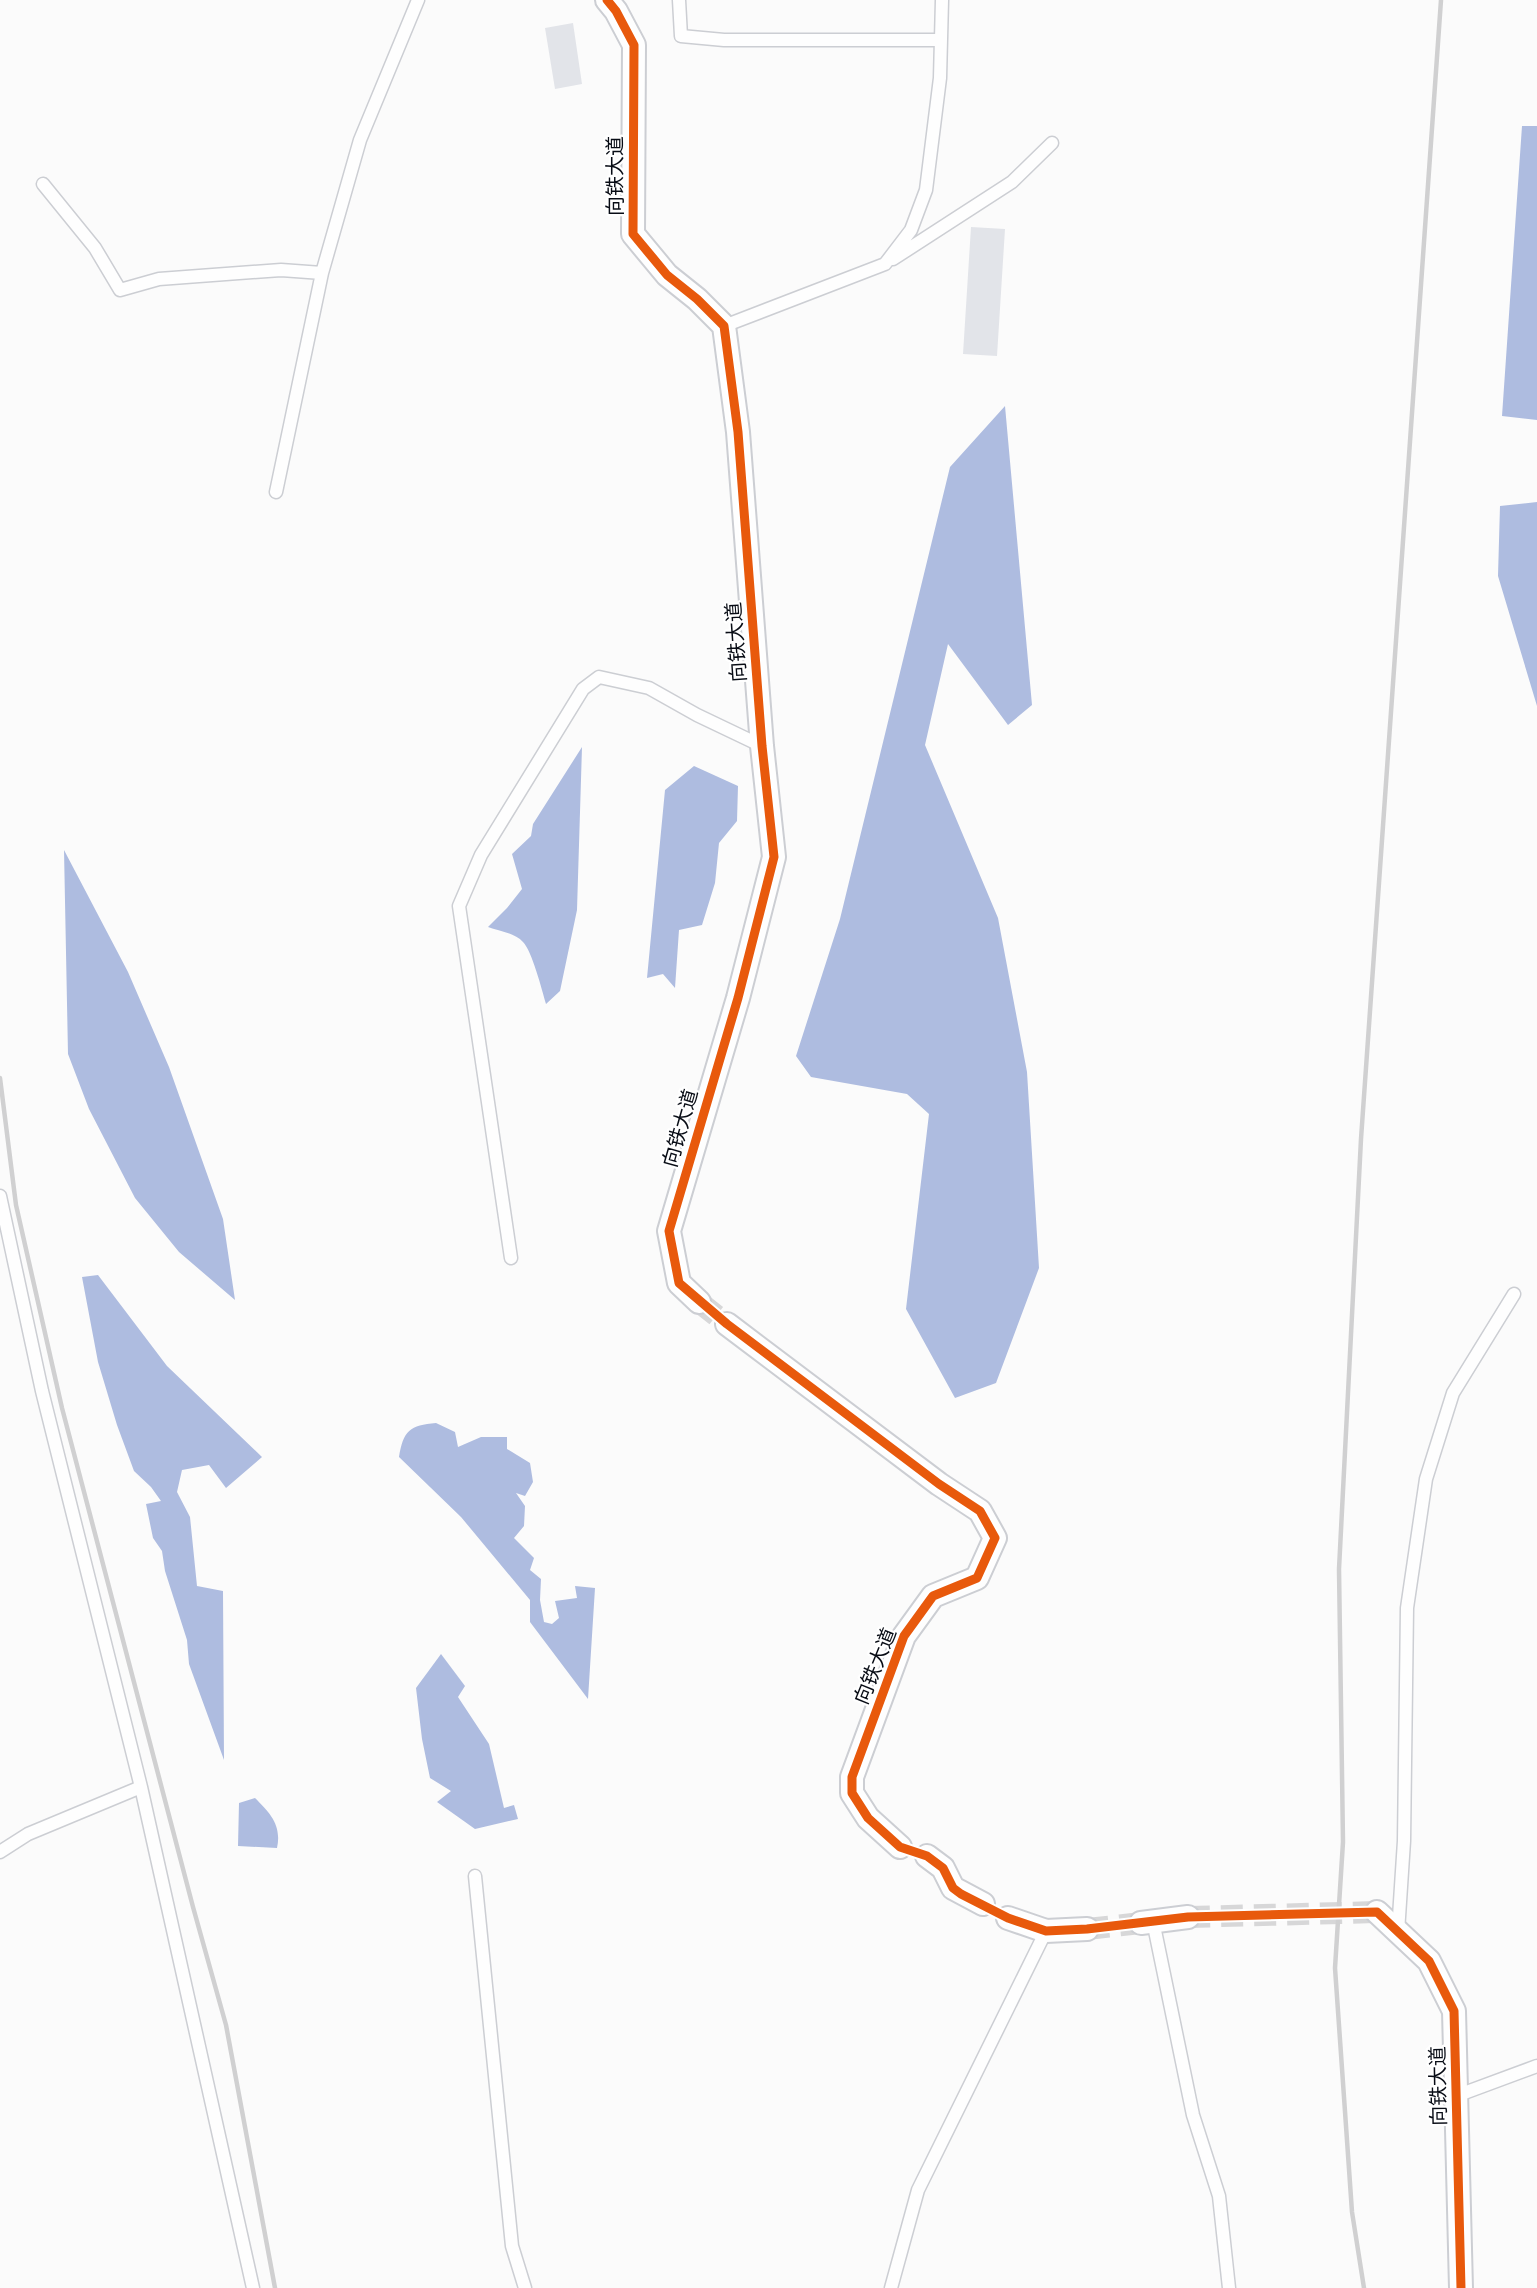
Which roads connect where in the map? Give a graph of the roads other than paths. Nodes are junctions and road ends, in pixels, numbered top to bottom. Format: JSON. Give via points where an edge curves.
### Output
{"nodes":[{"id":1,"x":418,"y":0,"type":"edge"},
{"id":2,"x":607,"y":0,"type":"edge"},
{"id":3,"x":678,"y":0,"type":"edge"},
{"id":4,"x":942,"y":0,"type":"edge"},
{"id":5,"x":941,"y":40,"type":"junction"},
{"id":6,"x":1052,"y":143,"type":"dead end"},
{"id":7,"x":43,"y":184,"type":"dead end"},
{"id":8,"x":885,"y":264,"type":"junction"},
{"id":9,"x":322,"y":273,"type":"junction"},
{"id":10,"x":724,"y":326,"type":"junction"},
{"id":11,"x":276,"y":492,"type":"dead end"},
{"id":12,"x":762,"y":746,"type":"junction"},
{"id":13,"x":0,"y":1196,"type":"edge"},
{"id":14,"x":511,"y":1258,"type":"dead end"},
{"id":15,"x":1514,"y":1294,"type":"dead end"},
{"id":16,"x":699,"y":1302,"type":"tunnel mouth"},
{"id":17,"x":727,"y":1324,"type":"tunnel mouth"},
{"id":18,"x":141,"y":1787,"type":"junction"},
{"id":19,"x":900,"y":1847,"type":"dead end"},
{"id":20,"x":0,"y":1852,"type":"edge"},
{"id":21,"x":927,"y":1856,"type":"dead end"},
{"id":22,"x":475,"y":1876,"type":"dead end"},
{"id":23,"x":983,"y":1904,"type":"dead end"},
{"id":24,"x":1377,"y":1912,"type":"dead end"},
{"id":25,"x":1188,"y":1917,"type":"tunnel mouth"},
{"id":26,"x":1008,"y":1918,"type":"dead end"},
{"id":27,"x":1147,"y":1922,"type":"joint"},
{"id":28,"x":1087,"y":1929,"type":"tunnel mouth"},
{"id":29,"x":1046,"y":1931,"type":"junction"},
{"id":30,"x":1397,"y":1933,"type":"junction"},
{"id":31,"x":1537,"y":2066,"type":"edge"},
{"id":32,"x":1456,"y":2096,"type":"junction"},
{"id":33,"x":253,"y":2288,"type":"edge"},
{"id":34,"x":525,"y":2288,"type":"edge"},
{"id":35,"x":891,"y":2288,"type":"edge"},
{"id":36,"x":1229,"y":2288,"type":"edge"},
{"id":37,"x":1461,"y":2288,"type":"edge"}],
"edges":[{"from":1,"to":9,"type":"lane","via":[[360,140]]},
{"from":2,"to":10,"type":"street","name":"向铁大道","via":[[634,45],[633,234],[667,275]]},
{"from":3,"to":5,"type":"lane","via":[[681,36],[724,40]]},
{"from":4,"to":5,"type":"lane"},
{"from":5,"to":8,"type":"lane","via":[[926,190],[911,230]]},
{"from":6,"to":8,"type":"lane","via":[[1012,182]]},
{"from":7,"to":9,"type":"lane","via":[[95,248],[120,290],[159,279],[281,270]]},
{"from":8,"to":10,"type":"lane"},
{"from":9,"to":11,"type":"lane"},
{"from":10,"to":12,"type":"street","name":"向铁大道","via":[[738,432]]},
{"from":12,"to":14,"type":"lane","via":[[649,688],[599,677],[583,689],[481,855],[459,906]]},
{"from":12,"to":16,"type":"street","name":"向铁大道","via":[[774,857],[738,998],[669,1231],[679,1283]]},
{"from":13,"to":18,"type":"lane","via":[[42,1391]]},
{"from":15,"to":30,"type":"lane","via":[[1453,1393],[1426,1479],[1407,1608],[1404,1842]]},
{"from":17,"to":19,"type":"street","name":"向铁大道","via":[[980,1511],[995,1538],[977,1578],[933,1596],[904,1636],[852,1777],[852,1793],[868,1818]]},
{"from":18,"to":20,"type":"lane","via":[[28,1834]]},
{"from":18,"to":33,"type":"lane"},
{"from":21,"to":23,"type":"street","via":[[943,1868],[953,1888]]},
{"from":22,"to":34,"type":"lane","via":[[512,2246]]},
{"from":24,"to":30,"type":"street","name":"向铁大道"},
{"from":25,"to":27,"type":"street"},
{"from":26,"to":29,"type":"street"},
{"from":27,"to":36,"type":"lane","via":[[1193,2115],[1219,2196]]},
{"from":28,"to":29,"type":"street"},
{"from":29,"to":35,"type":"lane","via":[[918,2190]]},
{"from":30,"to":32,"type":"street","name":"向铁大道","via":[[1429,1961],[1454,2011]]},
{"from":31,"to":32,"type":"lane"},
{"from":32,"to":37,"type":"street","name":"向铁大道"}]}
